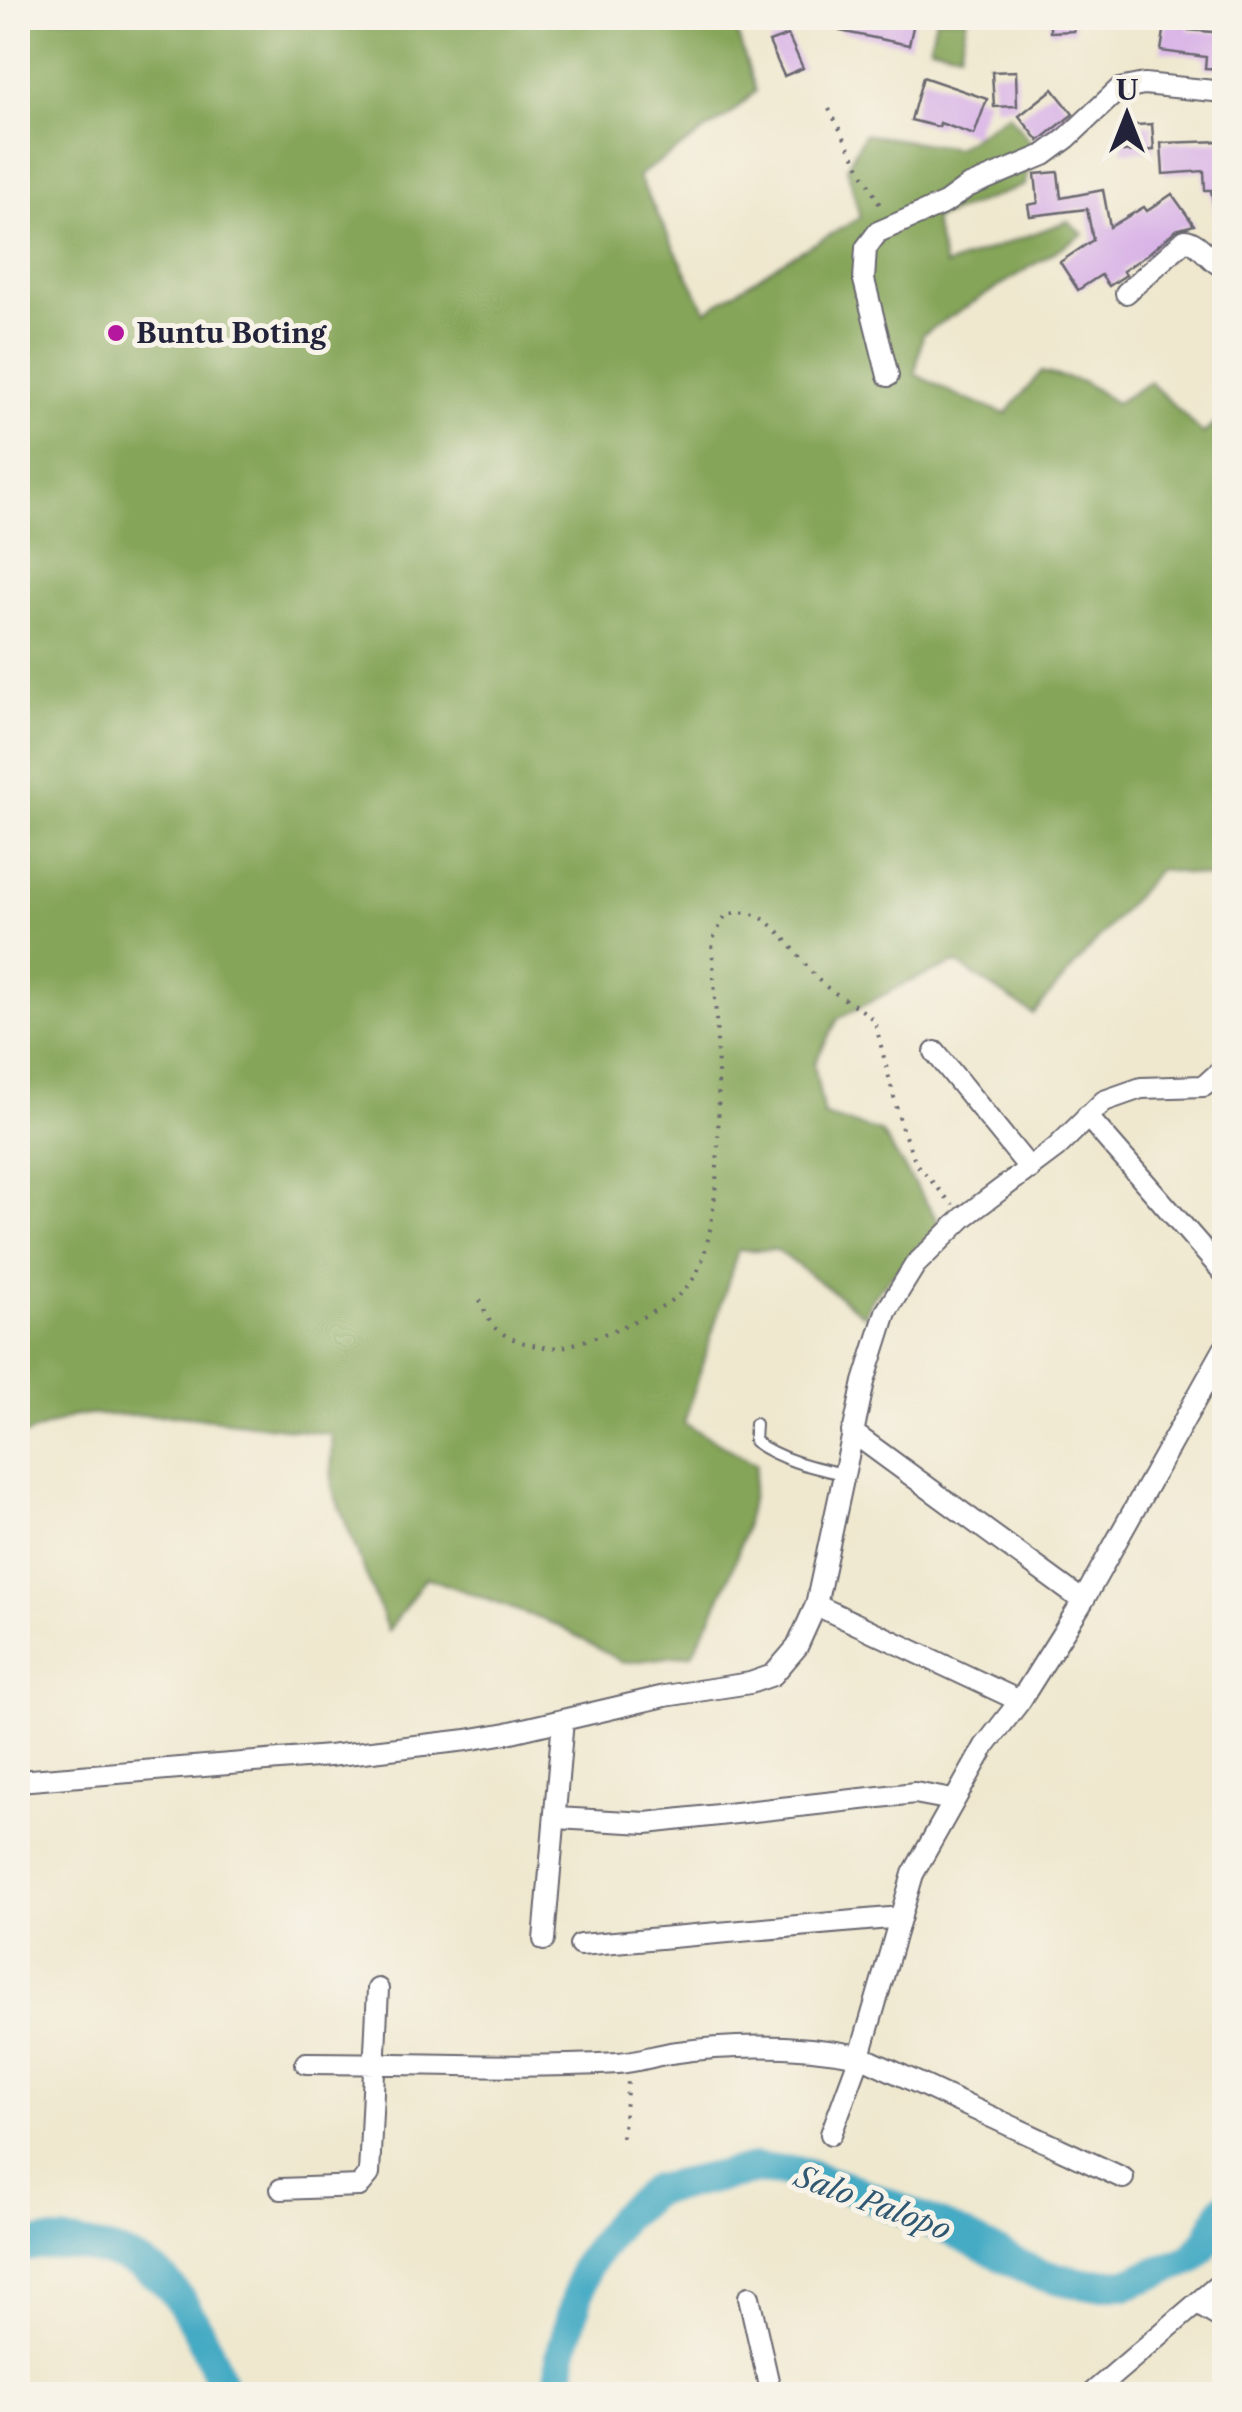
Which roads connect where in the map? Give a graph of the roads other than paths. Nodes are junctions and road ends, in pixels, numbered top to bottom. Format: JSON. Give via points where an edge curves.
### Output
{"nodes":[{"id":1,"x":1224,"y":92,"type":"edge"},
{"id":2,"x":1224,"y":267,"type":"edge"},
{"id":3,"x":1126,"y":292,"type":"dead end"},
{"id":4,"x":888,"y":376,"type":"dead end"},
{"id":5,"x":935,"y":1052,"type":"dead end"},
{"id":6,"x":1224,"y":1068,"type":"edge"},
{"id":7,"x":1087,"y":1116,"type":"junction"},
{"id":8,"x":1030,"y":1169,"type":"junction"},
{"id":9,"x":1224,"y":1273,"type":"edge"},
{"id":10,"x":1224,"y":1349,"type":"edge"},
{"id":11,"x":754,"y":1424,"type":"dead end"},
{"id":12,"x":852,"y":1432,"type":"junction"},
{"id":13,"x":842,"y":1474,"type":"junction"},
{"id":14,"x":1083,"y":1600,"type":"junction"},
{"id":15,"x":816,"y":1605,"type":"junction"},
{"id":16,"x":1020,"y":1701,"type":"junction"},
{"id":17,"x":563,"y":1720,"type":"junction"},
{"id":18,"x":18,"y":1782,"type":"edge"},
{"id":19,"x":952,"y":1800,"type":"junction"},
{"id":20,"x":556,"y":1818,"type":"junction"},
{"id":21,"x":901,"y":1917,"type":"junction"},
{"id":22,"x":544,"y":1940,"type":"dead end"},
{"id":23,"x":580,"y":1945,"type":"dead end"},
{"id":24,"x":378,"y":1990,"type":"dead end"},
{"id":25,"x":860,"y":2056,"type":"junction"},
{"id":26,"x":306,"y":2062,"type":"dead end"},
{"id":27,"x":374,"y":2063,"type":"junction"},
{"id":28,"x":831,"y":2134,"type":"dead end"},
{"id":29,"x":1122,"y":2178,"type":"dead end"},
{"id":30,"x":280,"y":2189,"type":"dead end"},
{"id":31,"x":1224,"y":2280,"type":"edge"},
{"id":32,"x":749,"y":2297,"type":"dead end"},
{"id":33,"x":1197,"y":2304,"type":"junction"},
{"id":34,"x":1224,"y":2320,"type":"edge"},
{"id":35,"x":1103,"y":2392,"type":"edge"},
{"id":36,"x":771,"y":2394,"type":"edge"}],
"edges":[{"from":1,"to":4,"type":"street","via":[[1144,84],[1118,89],[1044,154],[869,240],[864,270]]},
{"from":2,"to":3,"type":"street","via":[[1186,240]]},
{"from":5,"to":8,"type":"street"},
{"from":6,"to":7,"type":"street","via":[[1204,1086],[1131,1090]]},
{"from":7,"to":8,"type":"street"},
{"from":7,"to":9,"type":"street"},
{"from":8,"to":12,"type":"street","via":[[926,1252],[892,1298]]},
{"from":10,"to":14,"type":"street"},
{"from":11,"to":13,"type":"lane","via":[[754,1440],[764,1448]]},
{"from":12,"to":13,"type":"street"},
{"from":12,"to":14,"type":"street"},
{"from":13,"to":15,"type":"street"},
{"from":14,"to":16,"type":"street"},
{"from":15,"to":16,"type":"street"},
{"from":15,"to":17,"type":"street","via":[[797,1647],[765,1679]]},
{"from":16,"to":19,"type":"street"},
{"from":17,"to":18,"type":"street","via":[[329,1756]]},
{"from":17,"to":20,"type":"street"},
{"from":19,"to":20,"type":"street","via":[[915,1794],[646,1823]]},
{"from":19,"to":21,"type":"street","via":[[913,1874]]},
{"from":20,"to":22,"type":"street"},
{"from":21,"to":23,"type":"street"},
{"from":21,"to":25,"type":"street"},
{"from":24,"to":27,"type":"street"},
{"from":25,"to":27,"type":"street","via":[[757,2046],[566,2065]]},
{"from":25,"to":28,"type":"street"},
{"from":25,"to":29,"type":"street"},
{"from":26,"to":27,"type":"street"},
{"from":27,"to":30,"type":"street","via":[[366,2182]]},
{"from":31,"to":33,"type":"street"},
{"from":32,"to":36,"type":"street"},
{"from":33,"to":34,"type":"street"},
{"from":33,"to":35,"type":"street"}]}
